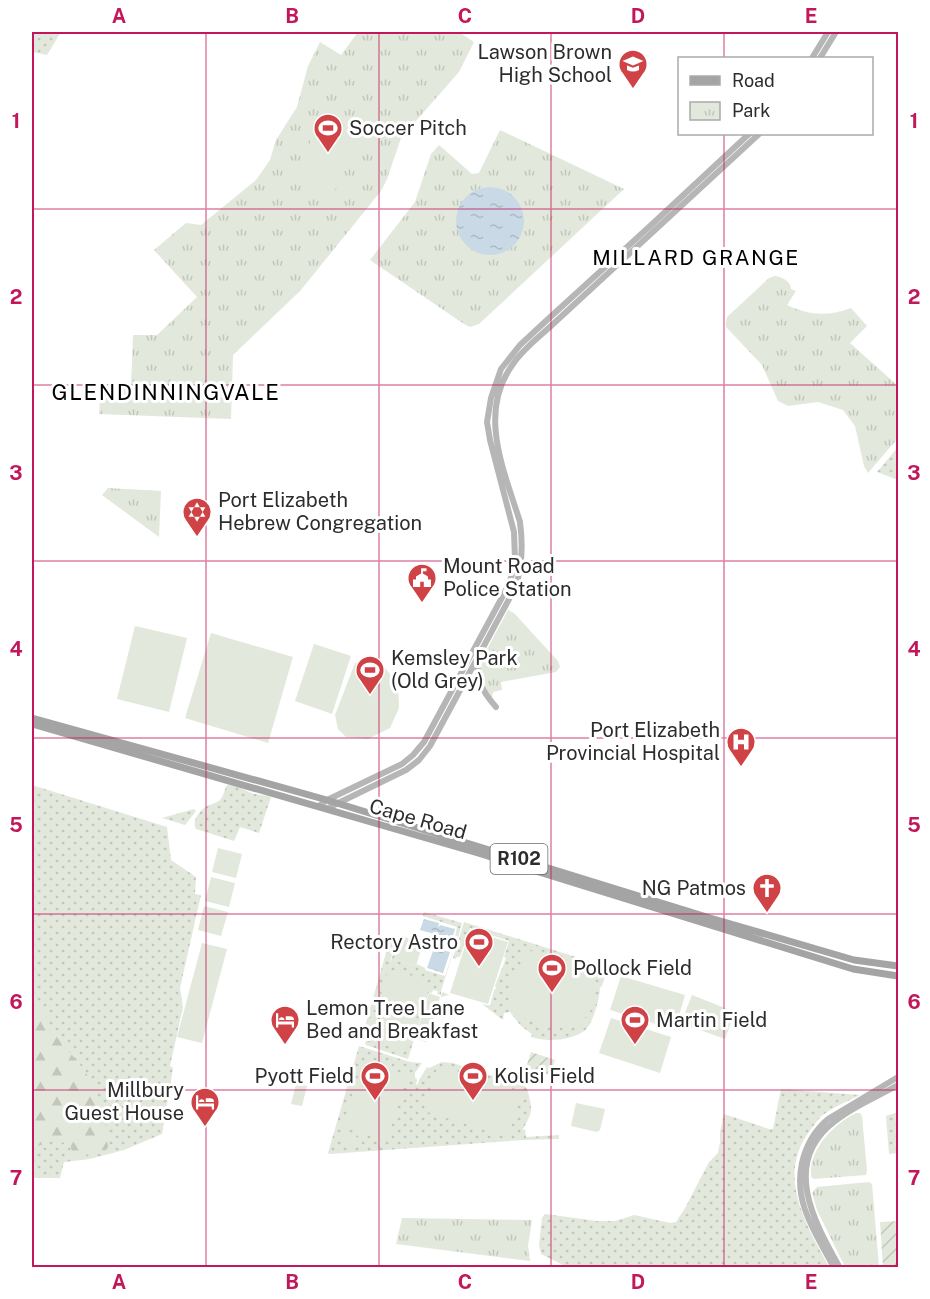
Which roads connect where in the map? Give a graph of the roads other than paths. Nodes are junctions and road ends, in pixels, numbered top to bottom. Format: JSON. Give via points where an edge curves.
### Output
{"nodes":[{"id":1,"x":828,"y":32,"type":"edge"},
{"id":2,"x":836,"y":32,"type":"edge"},
{"id":3,"x":813,"y":57,"type":"edge"},
{"id":4,"x":821,"y":57,"type":"edge"},
{"id":5,"x":748,"y":135,"type":"edge"},
{"id":6,"x":758,"y":135,"type":"edge"},
{"id":7,"x":704,"y":180,"type":"junction"},
{"id":8,"x":632,"y":246,"type":"junction"},
{"id":9,"x":478,"y":653,"type":"junction"},
{"id":10,"x":496,"y":707,"type":"dead end"},
{"id":11,"x":32,"y":718,"type":"edge"},
{"id":12,"x":32,"y":724,"type":"edge"},
{"id":13,"x":327,"y":800,"type":"junction"},
{"id":14,"x":336,"y":803,"type":"junction"},
{"id":15,"x":323,"y":808,"type":"junction"},
{"id":16,"x":898,"y":966,"type":"edge"},
{"id":17,"x":898,"y":976,"type":"edge"},
{"id":18,"x":898,"y":1077,"type":"edge"},
{"id":19,"x":898,"y":1085,"type":"edge"},
{"id":20,"x":802,"y":1185,"type":"junction"},
{"id":21,"x":834,"y":1268,"type":"edge"},
{"id":22,"x":840,"y":1268,"type":"edge"}],
"edges":[{"from":1,"to":3,"type":"main road"},
{"from":2,"to":4,"type":"main road"},
{"from":5,"to":7,"type":"main road"},
{"from":6,"to":7,"type":"main road"},
{"from":7,"to":8,"type":"main road"},
{"from":8,"to":9,"type":"main road","via":[[520,355],[502,383],[495,432],[520,522],[522,560],[508,602]]},
{"from":8,"to":13,"type":"main road","via":[[520,345],[501,369],[490,398],[487,422],[513,524],[512,571],[424,742],[402,764]]},
{"from":9,"to":10,"type":"main road","via":[[479,683]]},
{"from":9,"to":14,"type":"main road","via":[[419,760]]},
{"from":11,"to":13,"type":"main road","name":"Cape Road","number":"R102"},
{"from":12,"to":15,"type":"main road","name":"Cape Road","number":"R102"},
{"from":13,"to":14,"type":"main road","name":"Cape Road","number":"R102"},
{"from":13,"to":15,"type":"main road"},
{"from":14,"to":15,"type":"main road"},
{"from":14,"to":16,"type":"main road","name":"Cape Road","number":"R102","via":[[854,960]]},
{"from":15,"to":17,"type":"main road","name":"Cape Road","number":"R102","via":[[853,969]]},
{"from":18,"to":20,"type":"main road","via":[[822,1124],[807,1145],[800,1170]]},
{"from":19,"to":20,"type":"main road","via":[[847,1113],[824,1131],[809,1157]]},
{"from":20,"to":21,"type":"main road","via":[[800,1195],[806,1213]]},
{"from":20,"to":22,"type":"main road"}]}
